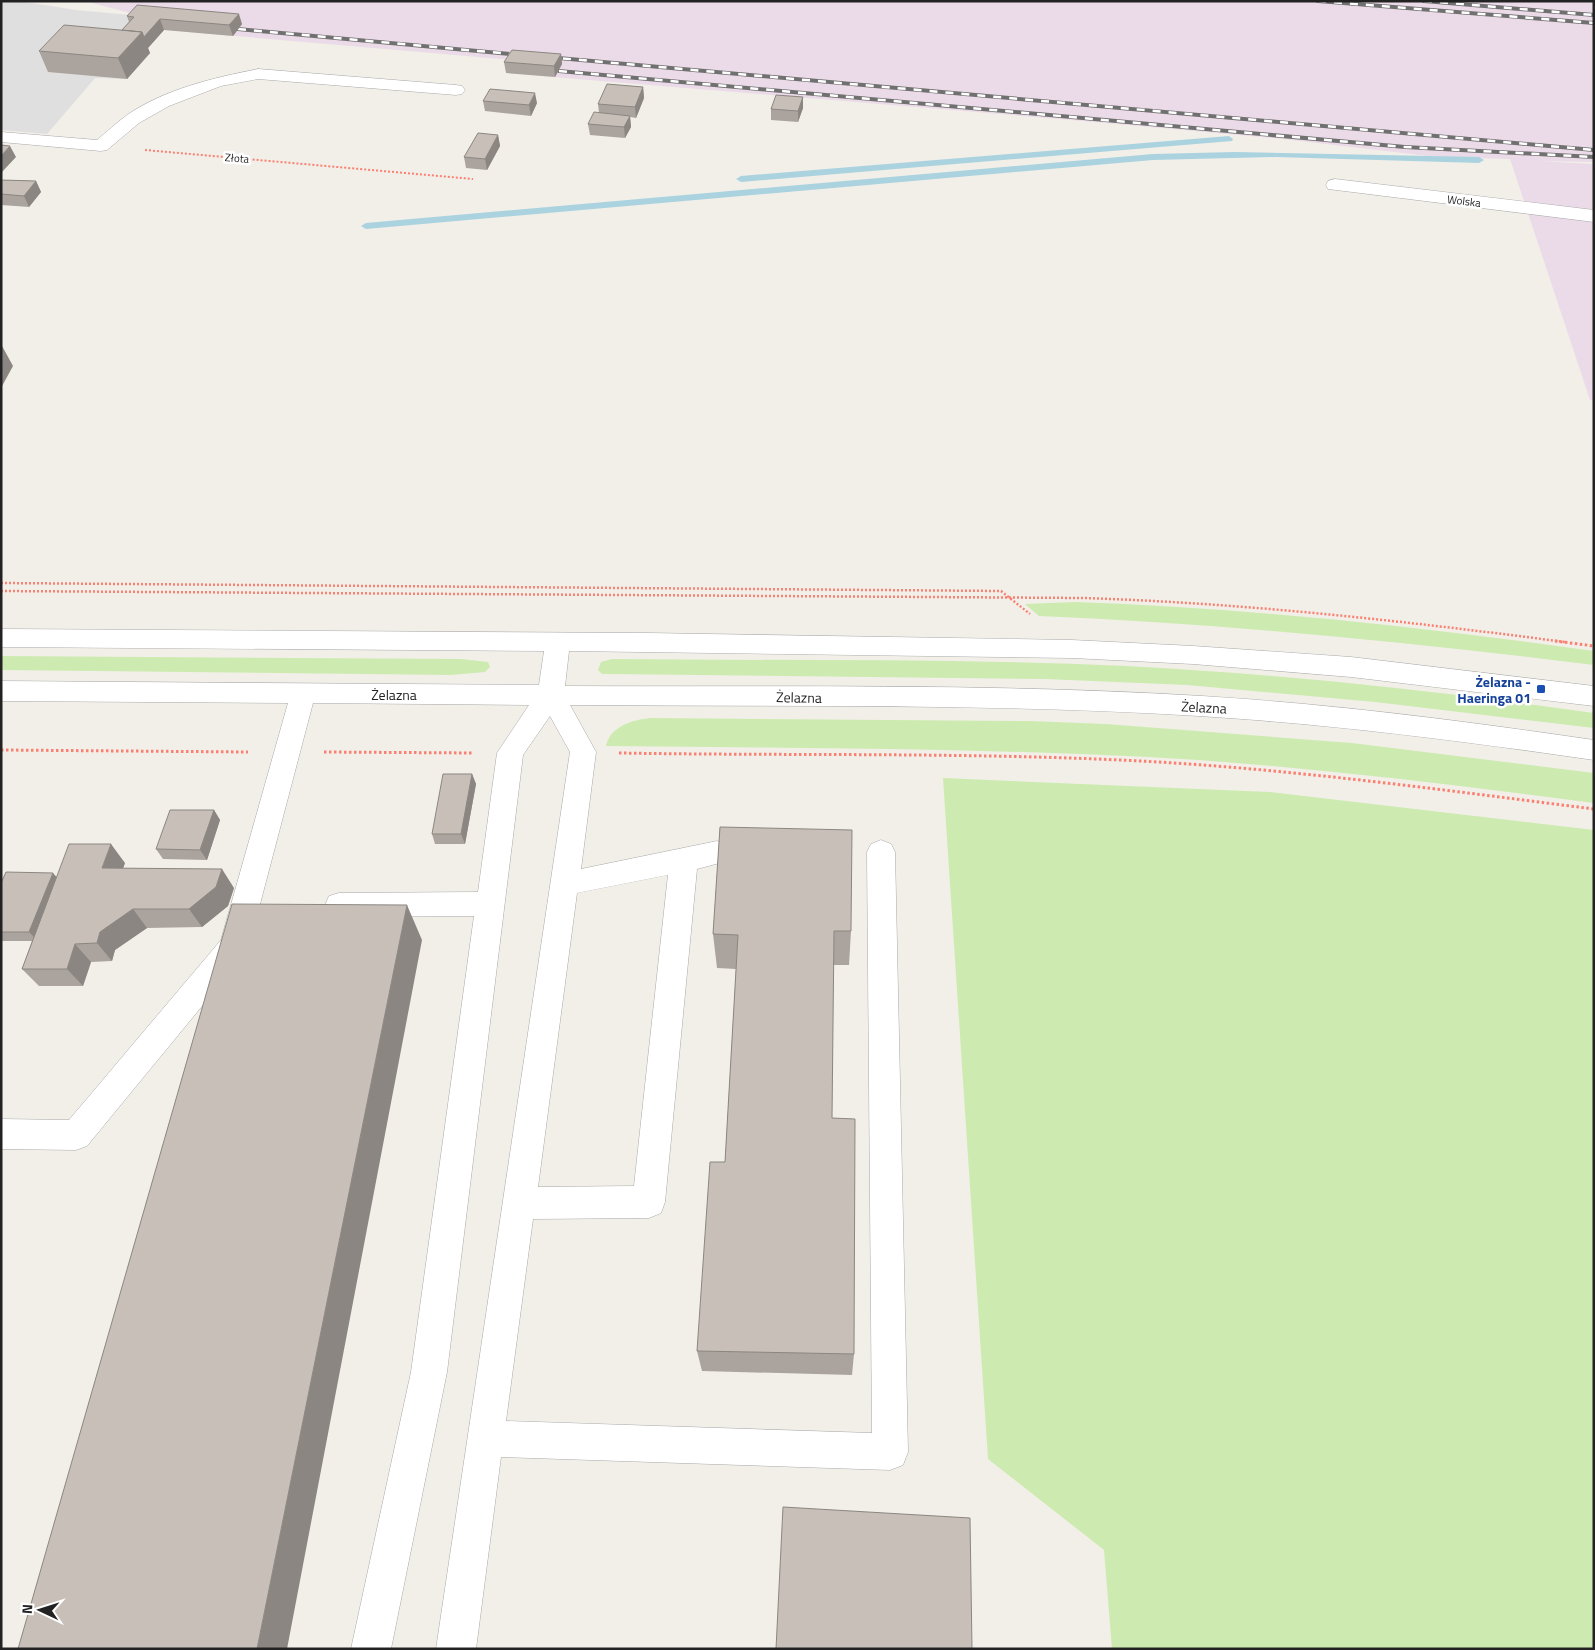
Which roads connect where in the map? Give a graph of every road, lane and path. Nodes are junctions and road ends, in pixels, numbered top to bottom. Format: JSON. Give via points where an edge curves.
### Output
{"nodes":[{"id":1,"x":456,"y":90,"type":"dead end"},
{"id":2,"x":1,"y":137,"type":"edge"},
{"id":3,"x":101,"y":146,"type":"junction"},
{"id":4,"x":473,"y":179,"type":"dead end"},
{"id":5,"x":1335,"y":185,"type":"dead end"},
{"id":6,"x":1594,"y":216,"type":"edge"},
{"id":7,"x":1,"y":583,"type":"edge"},
{"id":8,"x":1,"y":591,"type":"edge"},
{"id":9,"x":1010,"y":598,"type":"junction"},
{"id":10,"x":1,"y":638,"type":"edge"},
{"id":11,"x":558,"y":642,"type":"junction"},
{"id":12,"x":1594,"y":646,"type":"edge"},
{"id":13,"x":1,"y":691,"type":"edge"},
{"id":14,"x":303,"y":694,"type":"junction"},
{"id":15,"x":550,"y":694,"type":"junction"},
{"id":16,"x":1594,"y":696,"type":"edge"},
{"id":17,"x":1,"y":750,"type":"edge"},
{"id":18,"x":1594,"y":750,"type":"edge"},
{"id":19,"x":288,"y":752,"type":"junction"},
{"id":20,"x":583,"y":752,"type":"junction"},
{"id":21,"x":510,"y":753,"type":"junction"},
{"id":22,"x":1594,"y":809,"type":"edge"},
{"id":23,"x":881,"y":852,"type":"dead end"},
{"id":24,"x":716,"y":853,"type":"edge"},
{"id":25,"x":684,"y":859,"type":"junction"},
{"id":26,"x":565,"y":884,"type":"junction"},
{"id":27,"x":491,"y":904,"type":"junction"},
{"id":28,"x":245,"y":906,"type":"junction"},
{"id":29,"x":274,"y":906,"type":"edge"},
{"id":30,"x":314,"y":906,"type":"edge"},
{"id":31,"x":234,"y":946,"type":"junction"},
{"id":32,"x":211,"y":1022,"type":"edge"},
{"id":33,"x":1,"y":1134,"type":"edge"},
{"id":34,"x":520,"y":1203,"type":"junction"},
{"id":35,"x":486,"y":1441,"type":"junction"},
{"id":36,"x":370,"y":1649,"type":"edge"},
{"id":37,"x":456,"y":1649,"type":"edge"}],
"edges":[{"from":1,"to":3,"type":"street","via":[[258,74],[217,82],[163,102],[133,119]]},
{"from":2,"to":3,"type":"street"},
{"from":3,"to":4,"type":"path","name":"Złota"},
{"from":5,"to":6,"type":"street","name":"Wolska"},
{"from":7,"to":9,"type":"path","via":[[1001,591]]},
{"from":8,"to":9,"type":"path"},
{"from":9,"to":12,"type":"path","via":[[1090,597],[1310,611]]},
{"from":10,"to":11,"type":"street"},
{"from":11,"to":15,"type":"street"},
{"from":11,"to":16,"type":"street","via":[[1146,652],[1351,668]]},
{"from":13,"to":14,"type":"street","name":"Żelazna"},
{"from":14,"to":15,"type":"street","name":"Żelazna"},
{"from":14,"to":19,"type":"street"},
{"from":15,"to":18,"type":"street","name":"Żelazna","via":[[1098,701],[1259,710],[1477,733]]},
{"from":15,"to":20,"type":"street"},
{"from":15,"to":21,"type":"street"},
{"from":17,"to":19,"type":"path"},
{"from":19,"to":21,"type":"path"},
{"from":19,"to":28,"type":"street"},
{"from":20,"to":22,"type":"path","via":[[1033,757],[1142,762],[1371,781]]},
{"from":20,"to":26,"type":"street"},
{"from":21,"to":27,"type":"street"},
{"from":23,"to":35,"type":"street","via":[[890,1452]]},
{"from":24,"to":25,"type":"street"},
{"from":25,"to":26,"type":"street"},
{"from":25,"to":34,"type":"street","via":[[649,1202]]},
{"from":26,"to":34,"type":"street"},
{"from":27,"to":30,"type":"street"},
{"from":27,"to":36,"type":"street","via":[[429,1372]]},
{"from":28,"to":29,"type":"street"},
{"from":28,"to":31,"type":"street"},
{"from":31,"to":32,"type":"street"},
{"from":31,"to":33,"type":"street","via":[[76,1135]]},
{"from":34,"to":35,"type":"street"},
{"from":35,"to":37,"type":"street"}]}
